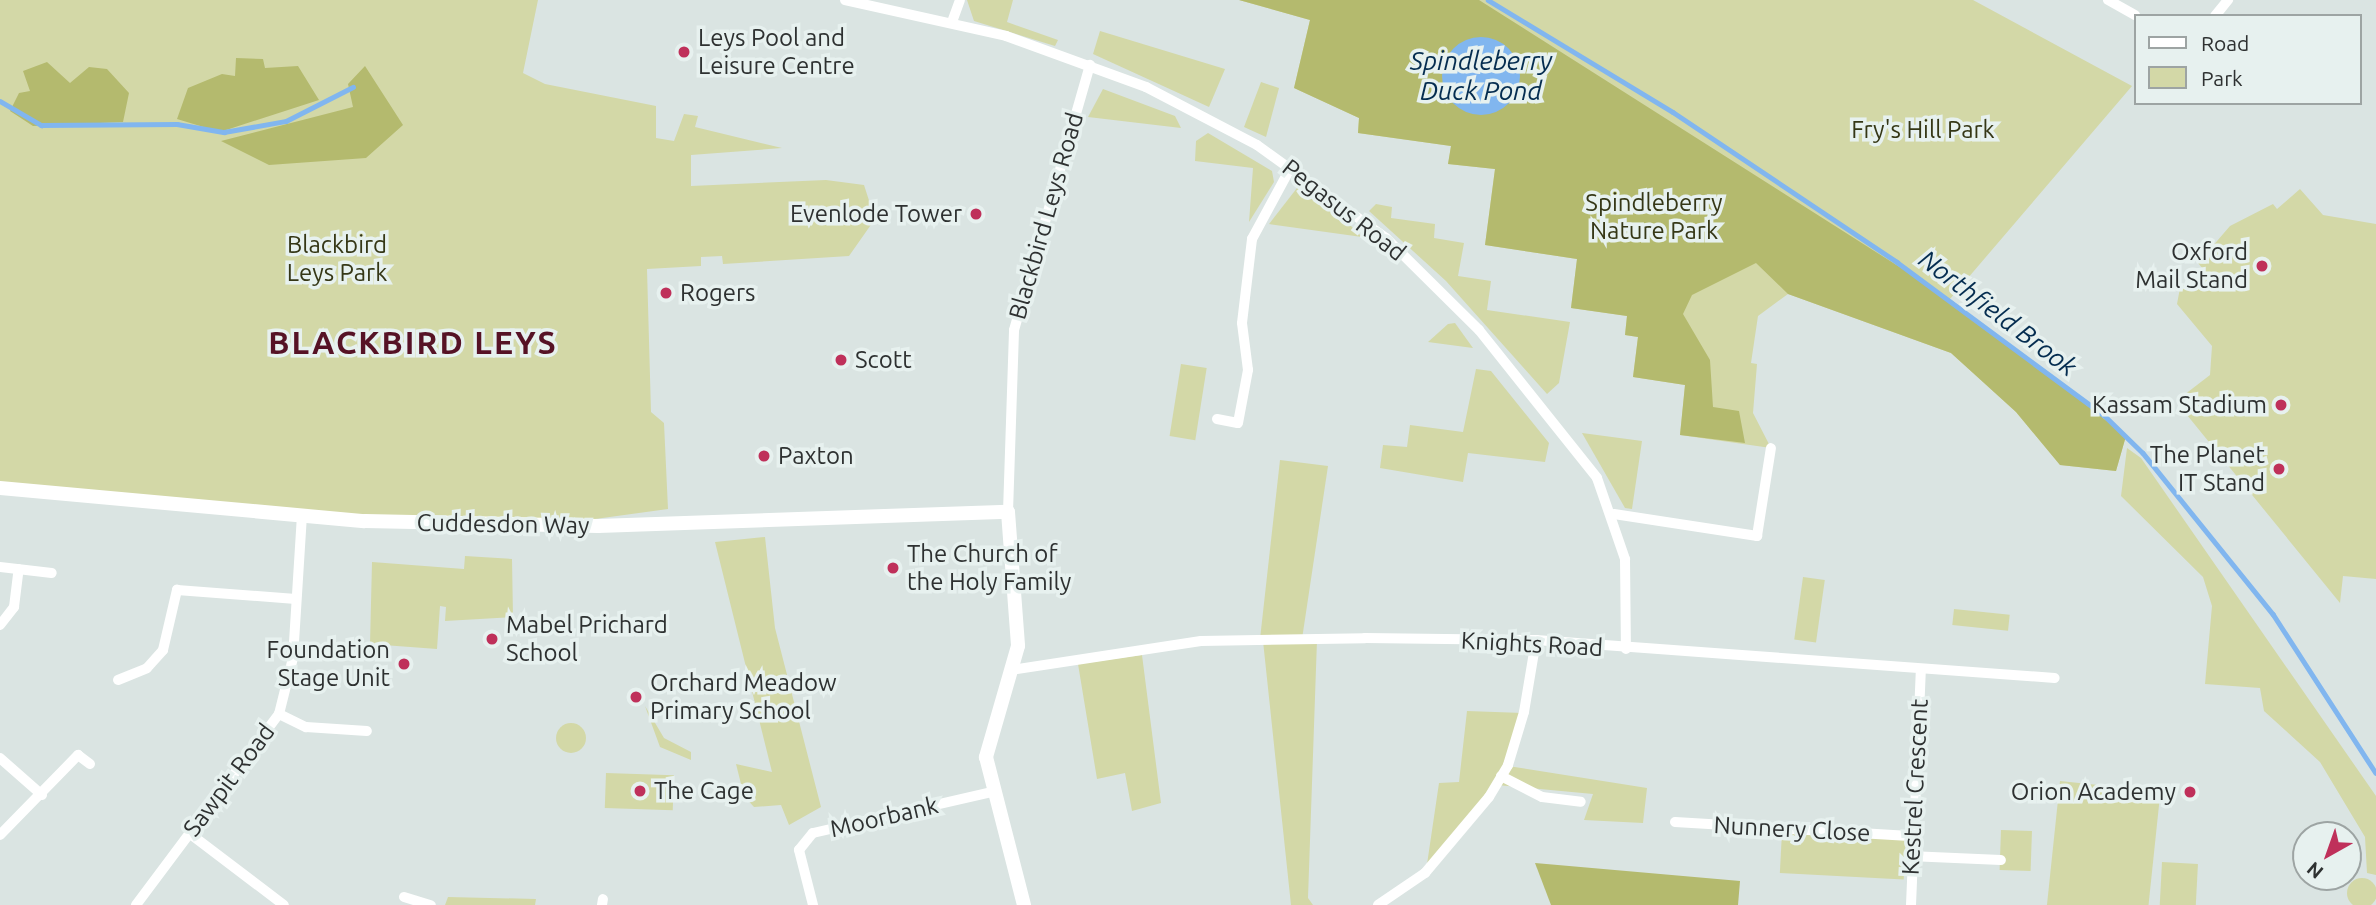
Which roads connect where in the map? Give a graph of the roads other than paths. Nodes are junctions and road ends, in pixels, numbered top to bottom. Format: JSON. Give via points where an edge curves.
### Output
{"nodes":[{"id":1,"x":845,"y":0,"type":"edge"},
{"id":2,"x":960,"y":0,"type":"edge"},
{"id":3,"x":2108,"y":0,"type":"edge"},
{"id":4,"x":2228,"y":0,"type":"edge"},
{"id":5,"x":2134,"y":14,"type":"edge"},
{"id":6,"x":2217,"y":14,"type":"edge"},
{"id":7,"x":952,"y":22,"type":"junction"},
{"id":8,"x":1090,"y":65,"type":"junction"},
{"id":9,"x":1291,"y":167,"type":"junction"},
{"id":10,"x":1217,"y":419,"type":"dead end"},
{"id":11,"x":1771,"y":448,"type":"dead end"},
{"id":12,"x":0,"y":488,"type":"edge"},
{"id":13,"x":1008,"y":512,"type":"junction"},
{"id":14,"x":1614,"y":514,"type":"junction"},
{"id":15,"x":302,"y":516,"type":"junction"},
{"id":16,"x":0,"y":568,"type":"edge"},
{"id":17,"x":19,"y":569,"type":"junction"},
{"id":18,"x":52,"y":573,"type":"dead end"},
{"id":19,"x":296,"y":599,"type":"junction"},
{"id":20,"x":0,"y":625,"type":"edge"},
{"id":21,"x":1536,"y":640,"type":"junction"},
{"id":22,"x":1626,"y":649,"type":"junction"},
{"id":23,"x":1921,"y":669,"type":"junction"},
{"id":24,"x":1011,"y":670,"type":"junction"},
{"id":25,"x":2055,"y":678,"type":"dead end"},
{"id":26,"x":118,"y":680,"type":"dead end"},
{"id":27,"x":279,"y":714,"type":"junction"},
{"id":28,"x":367,"y":731,"type":"dead end"},
{"id":29,"x":0,"y":758,"type":"edge"},
{"id":30,"x":90,"y":764,"type":"dead end"},
{"id":31,"x":1501,"y":776,"type":"junction"},
{"id":32,"x":992,"y":792,"type":"junction"},
{"id":33,"x":43,"y":795,"type":"junction"},
{"id":34,"x":1581,"y":802,"type":"dead end"},
{"id":35,"x":1675,"y":822,"type":"dead end"},
{"id":36,"x":189,"y":833,"type":"junction"},
{"id":37,"x":0,"y":835,"type":"edge"},
{"id":38,"x":1910,"y":836,"type":"junction"},
{"id":39,"x":1909,"y":856,"type":"junction"},
{"id":40,"x":2001,"y":860,"type":"dead end"},
{"id":41,"x":404,"y":897,"type":"dead end"},
{"id":42,"x":136,"y":905,"type":"edge"},
{"id":43,"x":284,"y":905,"type":"edge"},
{"id":44,"x":433,"y":905,"type":"edge"},
{"id":45,"x":813,"y":905,"type":"edge"},
{"id":46,"x":1024,"y":905,"type":"edge"},
{"id":47,"x":1378,"y":905,"type":"edge"},
{"id":48,"x":1911,"y":905,"type":"edge"}],
"edges":[{"from":1,"to":7,"type":"street","name":"Pegasus Road"},
{"from":2,"to":7,"type":"street"},
{"from":3,"to":5,"type":"street"},
{"from":4,"to":6,"type":"street"},
{"from":7,"to":8,"type":"street","name":"Pegasus Road"},
{"from":8,"to":9,"type":"street","name":"Pegasus Road","via":[[1193,108]]},
{"from":8,"to":13,"type":"street","name":"Blackbird Leys Road","via":[[1014,330]]},
{"from":9,"to":10,"type":"street","via":[[1252,239],[1242,323],[1248,370],[1238,423]]},
{"from":9,"to":14,"type":"street","name":"Pegasus Road","via":[[1385,238],[1456,304],[1556,419]]},
{"from":11,"to":14,"type":"street","via":[[1757,536]]},
{"from":12,"to":15,"type":"street","name":"Cuddesdon Way"},
{"from":13,"to":15,"type":"street","name":"Cuddesdon Way","via":[[598,527]]},
{"from":13,"to":24,"type":"street","name":"Blackbird Leys Road","via":[[1018,616]]},
{"from":14,"to":22,"type":"street","name":"Pegasus Road","via":[[1630,595]]},
{"from":15,"to":19,"type":"street","name":"Sawpit Road"},
{"from":16,"to":17,"type":"street"},
{"from":17,"to":18,"type":"street"},
{"from":17,"to":20,"type":"street","via":[[14,607]]},
{"from":19,"to":26,"type":"street","via":[[177,590],[163,650],[147,668]]},
{"from":19,"to":27,"type":"street","name":"Sawpit Road"},
{"from":21,"to":22,"type":"street","name":"Knights Road"},
{"from":21,"to":24,"type":"street","name":"Knights Road","via":[[1201,641]]},
{"from":21,"to":31,"type":"street","via":[[1524,712]]},
{"from":22,"to":23,"type":"street","name":"Knights Road"},
{"from":23,"to":25,"type":"street","name":"Knights Road"},
{"from":23,"to":38,"type":"street","name":"Kestrel Crescent"},
{"from":24,"to":32,"type":"street","name":"Blackbird Leys Road","via":[[987,743]]},
{"from":27,"to":28,"type":"street","via":[[306,727]]},
{"from":27,"to":36,"type":"street","name":"Sawpit Road"},
{"from":29,"to":33,"type":"street"},
{"from":30,"to":33,"type":"street","via":[[79,755]]},
{"from":31,"to":34,"type":"street","via":[[1542,797]]},
{"from":31,"to":47,"type":"street","via":[[1425,873]]},
{"from":32,"to":45,"type":"street","name":"Moorbank","via":[[813,833],[799,850]]},
{"from":32,"to":46,"type":"street","name":"Blackbird Leys Road"},
{"from":33,"to":37,"type":"street"},
{"from":35,"to":38,"type":"street","name":"Nunnery Close"},
{"from":36,"to":42,"type":"street","name":"Sawpit Road"},
{"from":36,"to":43,"type":"street"},
{"from":38,"to":39,"type":"street","name":"Kestrel Crescent"},
{"from":39,"to":40,"type":"street"},
{"from":39,"to":48,"type":"street","name":"Kestrel Crescent"},
{"from":41,"to":44,"type":"street"}]}
